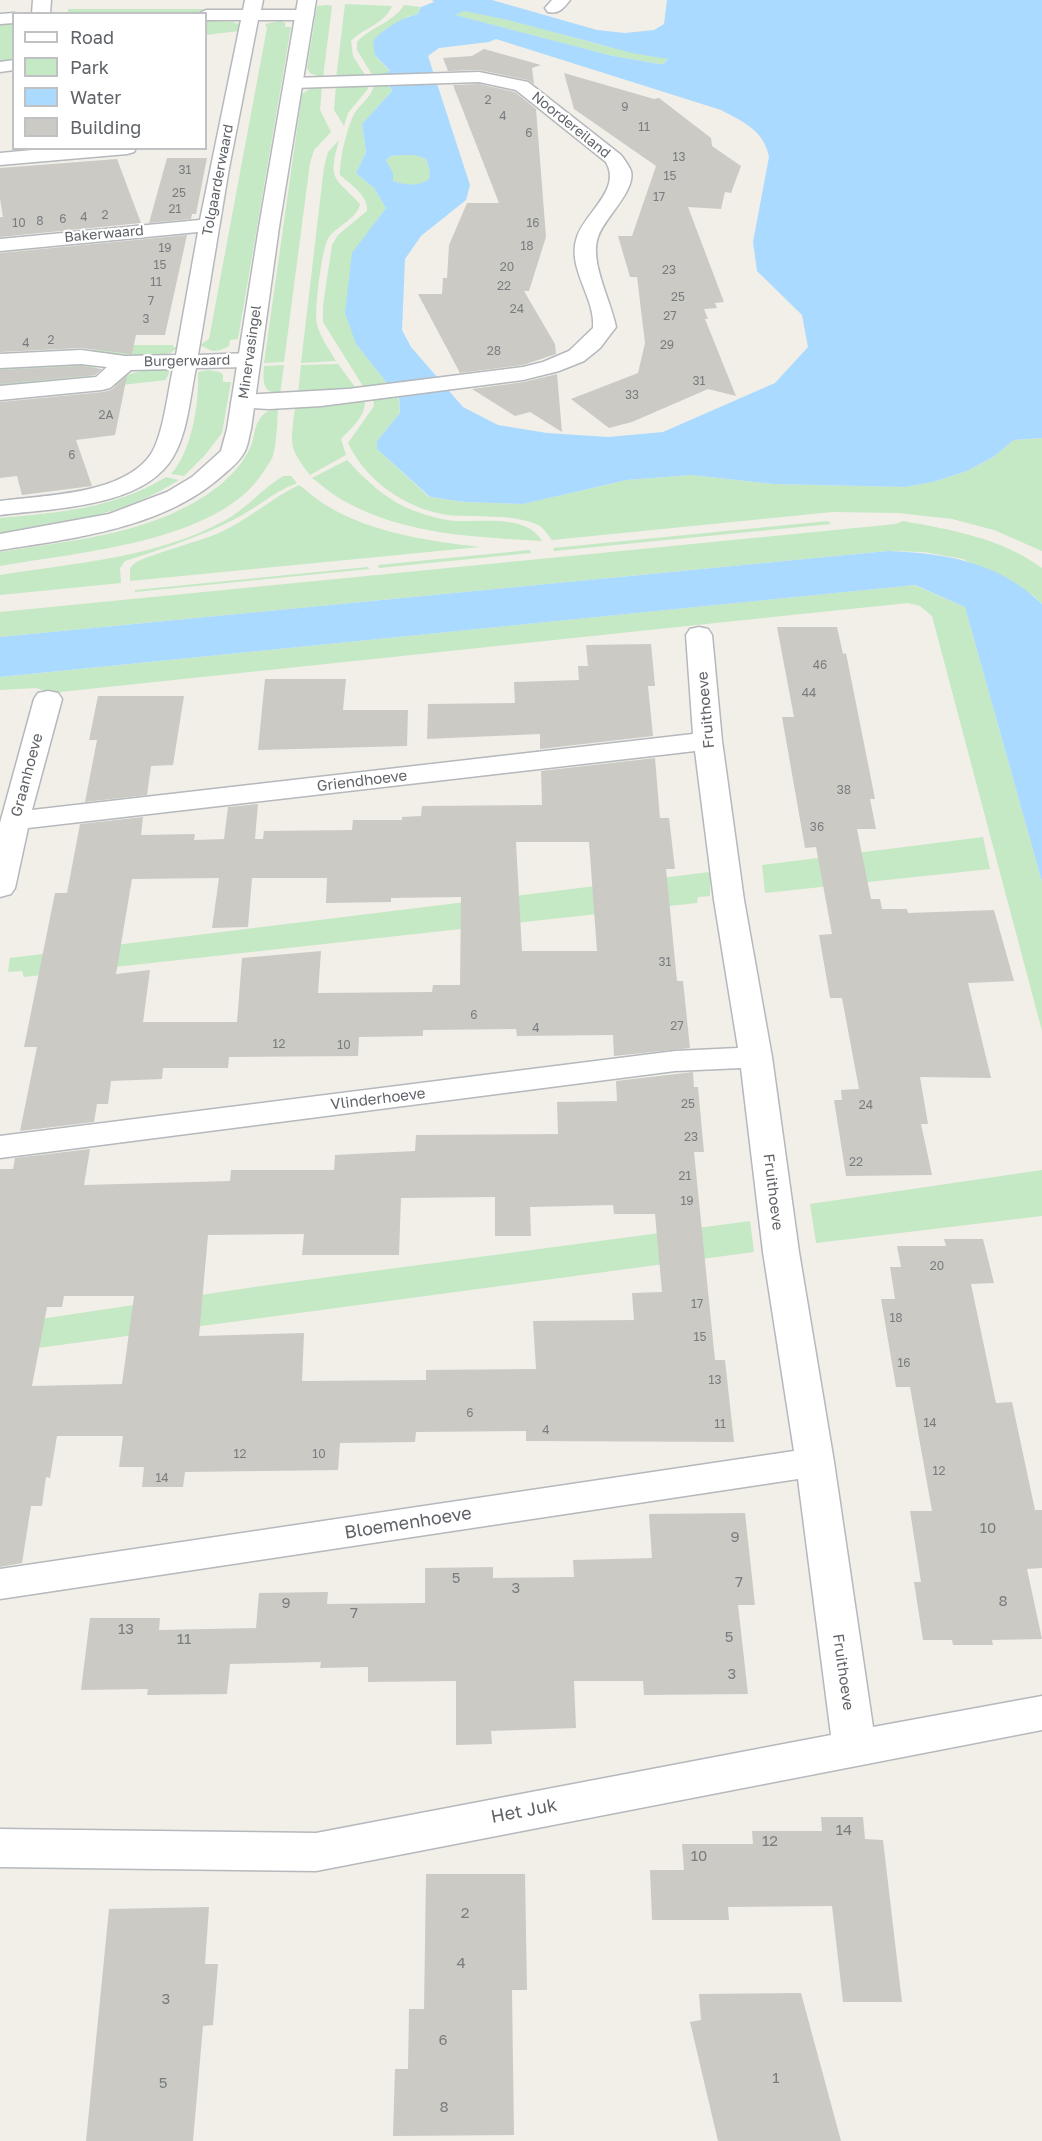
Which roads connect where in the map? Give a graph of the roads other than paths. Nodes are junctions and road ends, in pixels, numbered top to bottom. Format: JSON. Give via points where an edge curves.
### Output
{"nodes":[{"id":1,"x":252,"y":8,"type":"edge"},
{"id":2,"x":306,"y":8,"type":"edge"},
{"id":3,"x":207,"y":15,"type":"edge"},
{"id":4,"x":293,"y":83,"type":"junction"},
{"id":5,"x":215,"y":142,"type":"edge"},
{"id":6,"x":104,"y":150,"type":"edge"},
{"id":7,"x":0,"y":159,"type":"edge"},
{"id":8,"x":209,"y":225,"type":"junction"},
{"id":9,"x":0,"y":245,"type":"edge"},
{"id":10,"x":186,"y":360,"type":"junction"},
{"id":11,"x":249,"y":360,"type":"junction"},
{"id":12,"x":0,"y":361,"type":"edge"},
{"id":13,"x":125,"y":363,"type":"junction"},
{"id":14,"x":0,"y":393,"type":"edge"},
{"id":15,"x":243,"y":402,"type":"junction"},
{"id":16,"x":0,"y":508,"type":"edge"},
{"id":17,"x":0,"y":542,"type":"edge"},
{"id":18,"x":699,"y":635,"type":"dead end"},
{"id":19,"x":48,"y":699,"type":"dead end"},
{"id":20,"x":708,"y":741,"type":"junction"},
{"id":21,"x":15,"y":821,"type":"junction"},
{"id":22,"x":0,"y":888,"type":"edge"},
{"id":23,"x":756,"y":1057,"type":"junction"},
{"id":24,"x":0,"y":1147,"type":"edge"},
{"id":25,"x":815,"y":1462,"type":"junction"},
{"id":26,"x":0,"y":1584,"type":"edge"},
{"id":27,"x":1042,"y":1713,"type":"edge"},
{"id":28,"x":854,"y":1748,"type":"junction"},
{"id":29,"x":0,"y":1848,"type":"edge"}],
"edges":[{"from":1,"to":2,"type":"street"},
{"from":1,"to":3,"type":"street"},
{"from":1,"to":5,"type":"street","name":"Tolgaarderwaard"},
{"from":2,"to":4,"type":"street","name":"Minervasingel"},
{"from":4,"to":11,"type":"street","name":"Minervasingel"},
{"from":4,"to":15,"type":"street","name":"Noordereiland","via":[[479,77],[522,86],[614,159],[621,171],[620,184],[586,237],[586,262],[603,309],[605,327],[593,345],[565,362],[513,375],[289,402]]},
{"from":5,"to":8,"type":"street","name":"Tolgaarderwaard"},
{"from":6,"to":7,"type":"street"},
{"from":8,"to":9,"type":"street","name":"Bakerwaard"},
{"from":8,"to":10,"type":"street","name":"Tolgaarderwaard"},
{"from":10,"to":11,"type":"street","name":"Burgerwaard"},
{"from":10,"to":13,"type":"street","name":"Burgerwaard"},
{"from":10,"to":16,"type":"street","name":"Tolgaarderwaard","via":[[169,440],[162,456],[144,476],[114,490],[83,497]]},
{"from":11,"to":15,"type":"street","name":"Minervasingel"},
{"from":12,"to":13,"type":"street","name":"Burgerwaard","via":[[81,357]]},
{"from":13,"to":14,"type":"street","name":"Burgerwaard","via":[[102,383]]},
{"from":15,"to":17,"type":"street","name":"Minervasingel","via":[[233,451],[196,486],[136,514],[94,526]]},
{"from":18,"to":20,"type":"street","name":"Fruithoeve"},
{"from":19,"to":21,"type":"street","name":"Graanhoeve"},
{"from":20,"to":21,"type":"street","name":"Griendhoeve"},
{"from":20,"to":23,"type":"street","name":"Fruithoeve","via":[[729,900]]},
{"from":21,"to":22,"type":"street","name":"Graanhoeve"},
{"from":23,"to":24,"type":"street","name":"Vlinderhoeve","via":[[675,1060]]},
{"from":23,"to":25,"type":"street","name":"Fruithoeve","via":[[780,1252]]},
{"from":25,"to":26,"type":"street","name":"Bloemenhoeve"},
{"from":25,"to":28,"type":"street","name":"Fruithoeve"},
{"from":27,"to":28,"type":"street","name":"Het Juk"},
{"from":28,"to":29,"type":"street","name":"Het Juk","via":[[316,1852]]}]}
